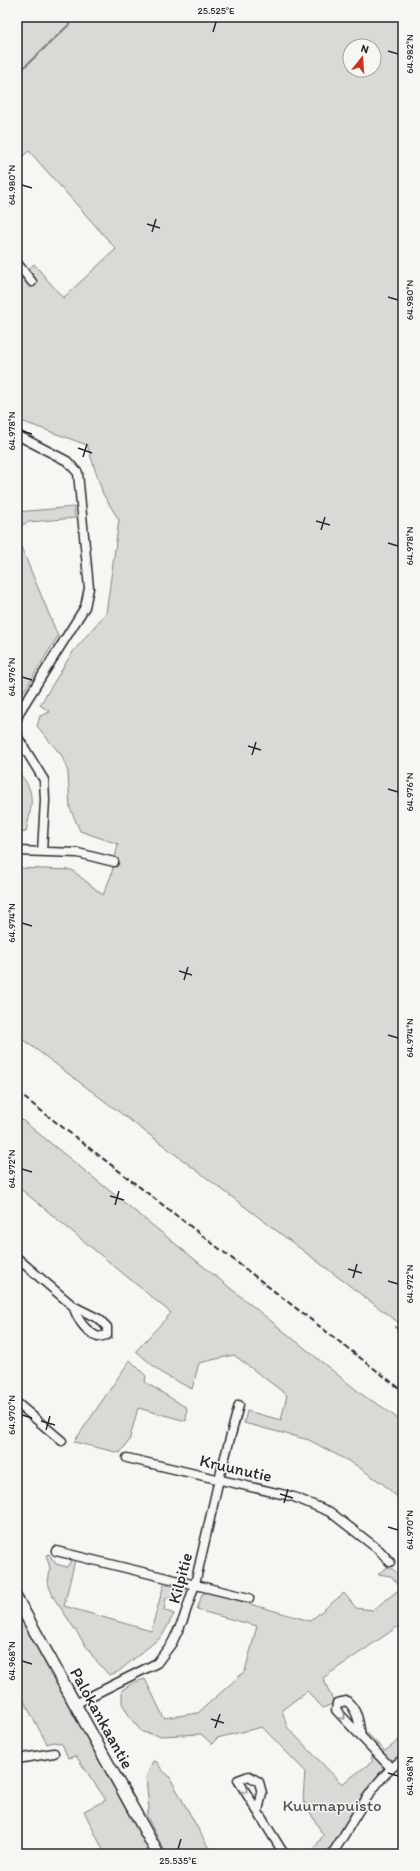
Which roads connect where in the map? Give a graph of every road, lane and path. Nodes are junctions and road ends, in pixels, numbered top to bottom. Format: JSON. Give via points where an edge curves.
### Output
{"nodes":[{"id":1,"x":17,"y":263,"type":"edge"},
{"id":2,"x":32,"y":282,"type":"dead end"},
{"id":3,"x":17,"y":435,"type":"edge"},
{"id":4,"x":17,"y":719,"type":"edge"},
{"id":5,"x":17,"y":736,"type":"edge"},
{"id":6,"x":17,"y":851,"type":"edge"},
{"id":7,"x":42,"y":852,"type":"junction"},
{"id":8,"x":114,"y":862,"type":"dead end"},
{"id":9,"x":17,"y":1258,"type":"edge"},
{"id":10,"x":72,"y":1306,"type":"dead end"},
{"id":11,"x":17,"y":1403,"type":"edge"},
{"id":12,"x":239,"y":1405,"type":"dead end"},
{"id":13,"x":62,"y":1441,"type":"dead end"},
{"id":14,"x":127,"y":1458,"type":"dead end"},
{"id":15,"x":219,"y":1479,"type":"junction"},
{"id":16,"x":56,"y":1550,"type":"dead end"},
{"id":17,"x":390,"y":1562,"type":"dead end"},
{"id":18,"x":195,"y":1584,"type":"junction"},
{"id":19,"x":249,"y":1598,"type":"dead end"},
{"id":20,"x":17,"y":1599,"type":"edge"},
{"id":21,"x":75,"y":1704,"type":"junction"},
{"id":22,"x":361,"y":1737,"type":"dead end"},
{"id":23,"x":54,"y":1753,"type":"dead end"},
{"id":24,"x":17,"y":1759,"type":"edge"},
{"id":25,"x":403,"y":1759,"type":"edge"},
{"id":26,"x":391,"y":1768,"type":"junction"},
{"id":27,"x":258,"y":1811,"type":"dead end"},
{"id":28,"x":158,"y":1854,"type":"edge"},
{"id":29,"x":284,"y":1854,"type":"edge"},
{"id":30,"x":332,"y":1854,"type":"edge"}],
"edges":[{"from":1,"to":2,"type":"street"},
{"from":3,"to":4,"type":"street","via":[[67,461],[78,473],[89,588],[85,607]]},
{"from":5,"to":7,"type":"street","via":[[44,780]]},
{"from":6,"to":7,"type":"street"},
{"from":7,"to":8,"type":"street","via":[[78,853]]},
{"from":9,"to":10,"type":"street"},
{"from":11,"to":13,"type":"street"},
{"from":12,"to":15,"type":"street","name":"Kilpitie"},
{"from":14,"to":15,"type":"street","name":"Kruunutie"},
{"from":15,"to":17,"type":"street","name":"Kruunutie","via":[[294,1497],[330,1512],[379,1550]]},
{"from":15,"to":18,"type":"street","name":"Kilpitie"},
{"from":16,"to":18,"type":"street"},
{"from":18,"to":19,"type":"street"},
{"from":18,"to":21,"type":"street","name":"Kilpitie","via":[[172,1643],[157,1663]]},
{"from":20,"to":21,"type":"main road","name":"Palokankaantie"},
{"from":21,"to":28,"type":"main road","name":"Palokankaantie"},
{"from":22,"to":26,"type":"street"},
{"from":23,"to":24,"type":"street"},
{"from":25,"to":26,"type":"street"},
{"from":26,"to":30,"type":"street","via":[[370,1793]]},
{"from":27,"to":29,"type":"street"}]}
